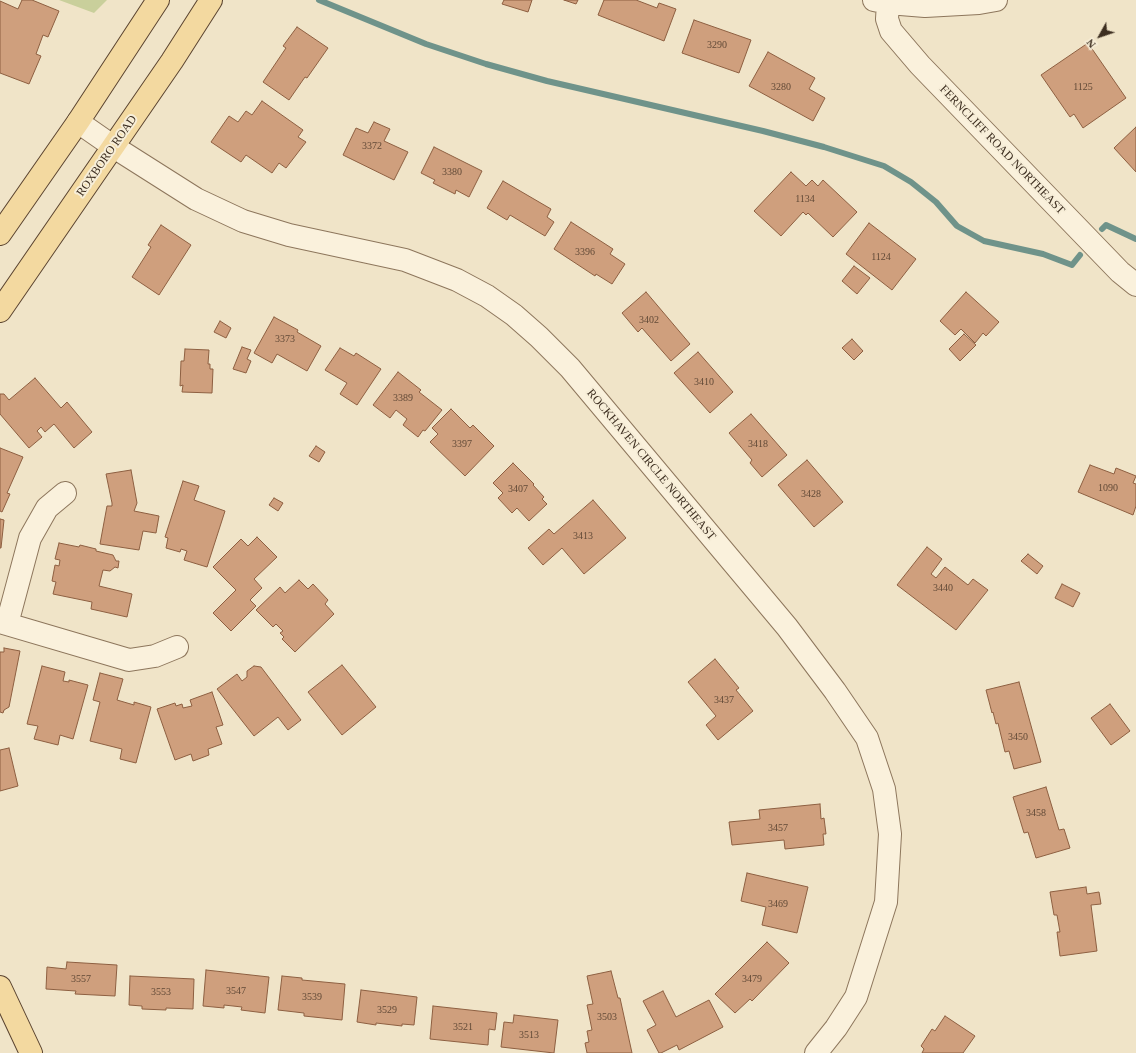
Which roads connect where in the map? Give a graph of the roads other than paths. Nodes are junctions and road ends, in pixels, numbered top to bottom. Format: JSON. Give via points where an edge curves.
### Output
{"nodes":[{"id":1,"x":158,"y":0,"type":"edge"},
{"id":2,"x":211,"y":0,"type":"edge"},
{"id":3,"x":996,"y":0,"type":"edge"},
{"id":4,"x":881,"y":2,"type":"edge"},
{"id":5,"x":78,"y":122,"type":"junction"},
{"id":6,"x":114,"y":147,"type":"junction"},
{"id":7,"x":0,"y":234,"type":"edge"},
{"id":8,"x":1136,"y":285,"type":"edge"},
{"id":9,"x":0,"y":311,"type":"edge"},
{"id":10,"x":65,"y":493,"type":"dead end"},
{"id":11,"x":4,"y":623,"type":"edge"},
{"id":12,"x":177,"y":647,"type":"dead end"},
{"id":13,"x":0,"y":987,"type":"edge"},
{"id":14,"x":31,"y":1053,"type":"edge"},
{"id":15,"x":816,"y":1053,"type":"edge"}],
"edges":[{"from":1,"to":5,"type":"main road"},
{"from":2,"to":6,"type":"main road","name":"ROXBORO ROAD"},
{"from":3,"to":4,"type":"street","via":[[925,6]]},
{"from":4,"to":8,"type":"street","name":"FERNCLIFF ROAD NORTHEAST","via":[[890,31],[920,65],[1120,272]]},
{"from":5,"to":6,"type":"street","name":"ROCKHAVEN CIRCLE NORTHEAST"},
{"from":5,"to":7,"type":"main road"},
{"from":6,"to":9,"type":"main road","name":"ROXBORO ROAD"},
{"from":6,"to":15,"type":"street","name":"ROCKHAVEN CIRCLE NORTHEAST","via":[[196,199],[243,221],[289,235],[405,260],[457,280],[514,315],[570,368],[787,627],[867,738],[884,789],[890,834],[886,902],[856,997]]},
{"from":10,"to":11,"type":"street","via":[[47,508],[30,538]]},
{"from":11,"to":12,"type":"street","via":[[130,660],[155,656]]},
{"from":13,"to":14,"type":"main road"}]}
